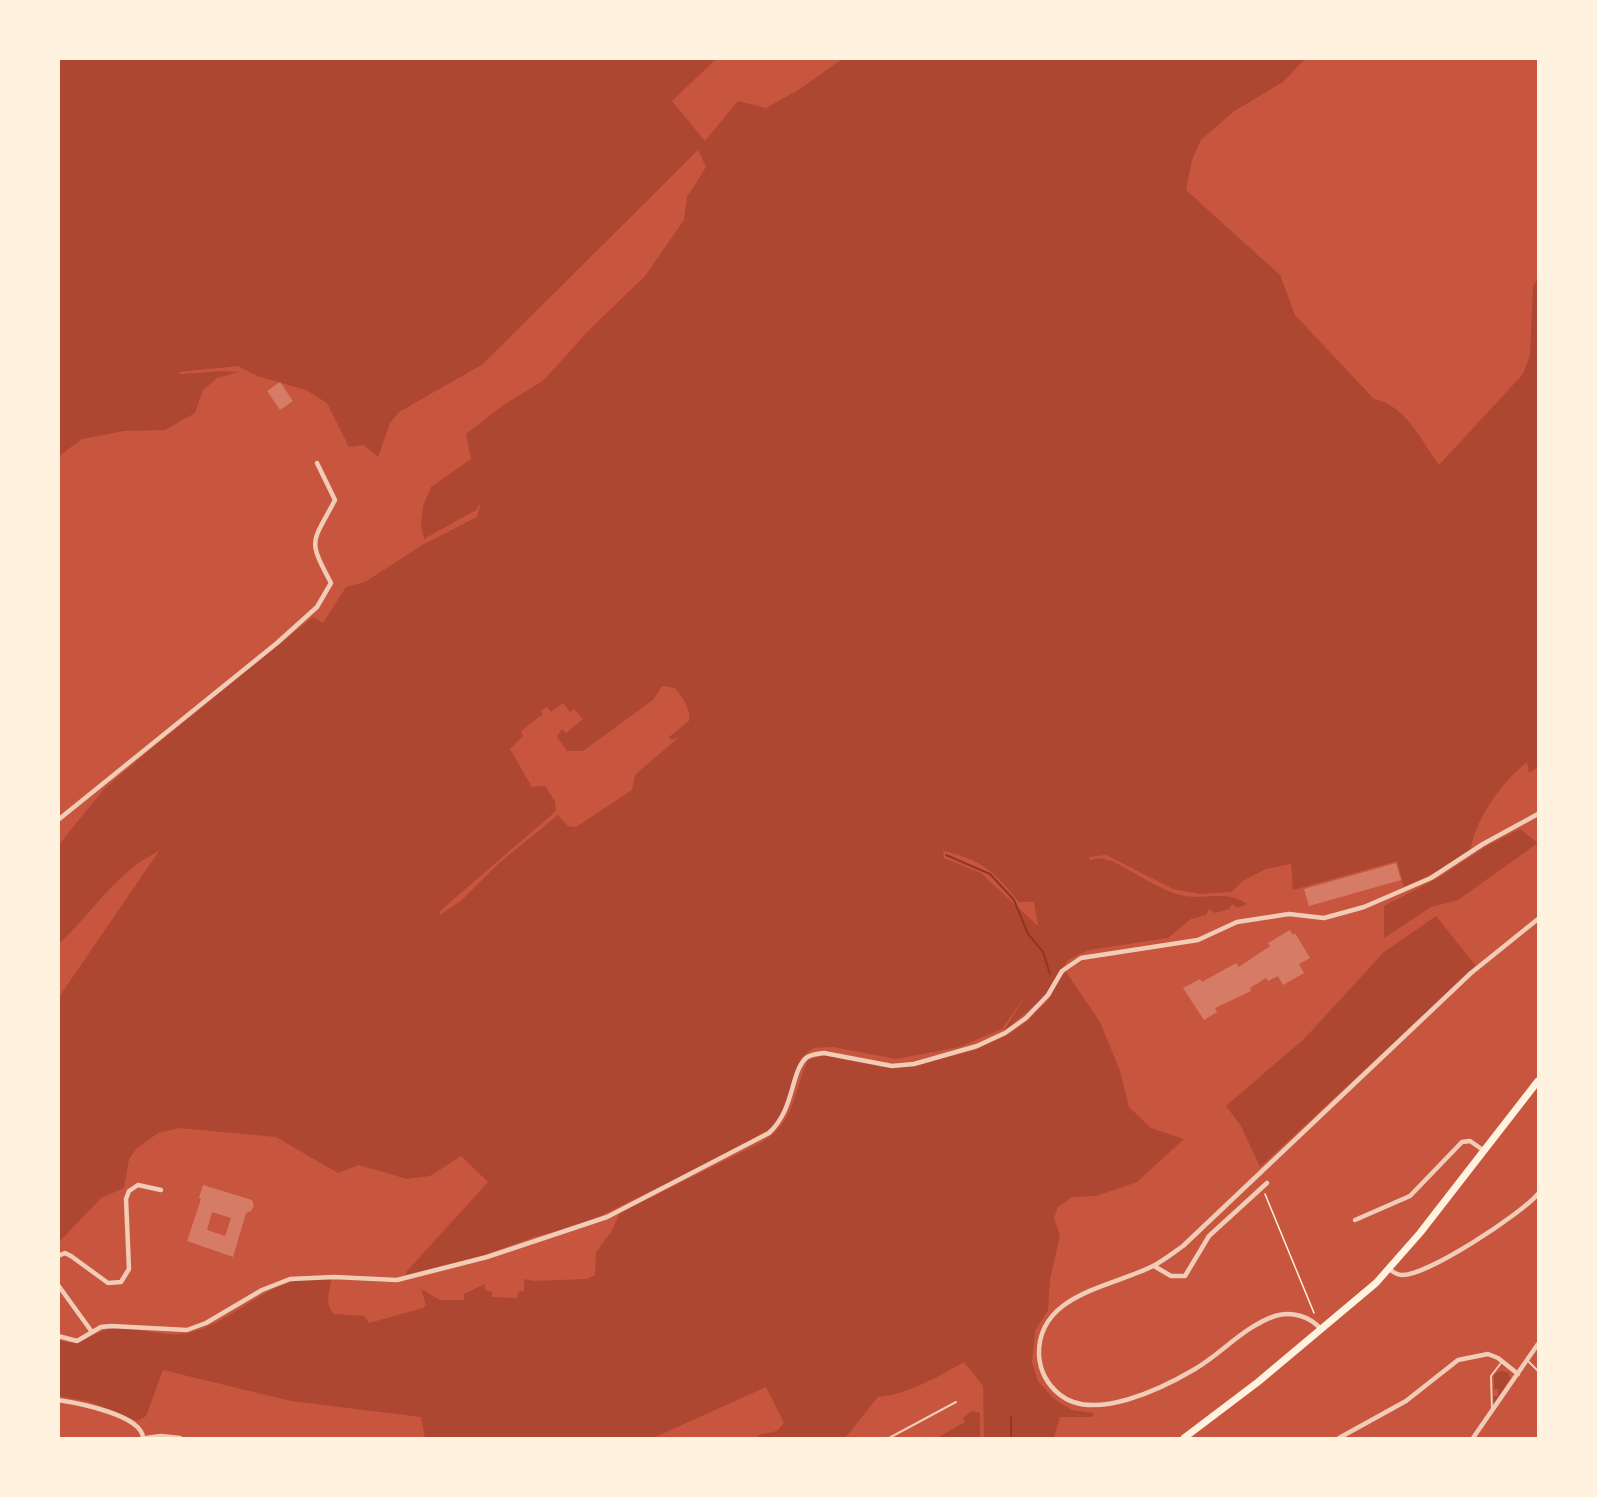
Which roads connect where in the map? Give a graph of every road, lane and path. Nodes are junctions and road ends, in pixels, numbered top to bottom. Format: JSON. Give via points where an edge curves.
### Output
{"nodes":[{"id":1,"x":316,"y":463,"type":"dead end"},
{"id":2,"x":1539,"y":814,"type":"edge"},
{"id":3,"x":58,"y":820,"type":"edge"},
{"id":4,"x":1539,"y":920,"type":"edge"},
{"id":5,"x":1539,"y":1081,"type":"edge"},
{"id":6,"x":1483,"y":1150,"type":"junction"},
{"id":7,"x":1267,"y":1183,"type":"dead end"},
{"id":8,"x":161,"y":1190,"type":"dead end"},
{"id":9,"x":1265,"y":1192,"type":"dead end"},
{"id":10,"x":1539,"y":1194,"type":"edge"},
{"id":11,"x":1356,"y":1220,"type":"dead end"},
{"id":12,"x":58,"y":1256,"type":"edge"},
{"id":13,"x":1154,"y":1266,"type":"junction"},
{"id":14,"x":1389,"y":1269,"type":"junction"},
{"id":15,"x":58,"y":1285,"type":"edge"},
{"id":16,"x":1314,"y":1313,"type":"dead end"},
{"id":17,"x":1321,"y":1329,"type":"junction"},
{"id":18,"x":92,"y":1332,"type":"junction"},
{"id":19,"x":58,"y":1336,"type":"edge"},
{"id":20,"x":1539,"y":1344,"type":"edge"},
{"id":21,"x":1527,"y":1360,"type":"junction"},
{"id":22,"x":1504,"y":1362,"type":"junction"},
{"id":23,"x":1539,"y":1371,"type":"edge"},
{"id":24,"x":1518,"y":1374,"type":"junction"},
{"id":25,"x":58,"y":1400,"type":"edge"},
{"id":26,"x":957,"y":1402,"type":"dead end"},
{"id":27,"x":1493,"y":1411,"type":"junction"},
{"id":28,"x":144,"y":1438,"type":"edge"},
{"id":29,"x":180,"y":1438,"type":"edge"},
{"id":30,"x":889,"y":1438,"type":"edge"},
{"id":31,"x":1184,"y":1438,"type":"edge"},
{"id":32,"x":1339,"y":1438,"type":"edge"},
{"id":33,"x":1473,"y":1438,"type":"edge"}],
"edges":[{"from":1,"to":3,"type":"street","via":[[335,500],[314,540],[314,551],[331,583],[317,607]]},
{"from":2,"to":18,"type":"street","via":[[1431,878],[1364,908],[1314,919],[1289,914],[1237,922],[1198,940],[1092,955],[1069,964],[1026,1018],[977,1046],[914,1064],[892,1066],[824,1053],[807,1058],[801,1065],[788,1109],[770,1133],[588,1226],[397,1280],[334,1276],[290,1279],[187,1330],[119,1326]]},
{"from":4,"to":13,"type":"street","via":[[1471,973],[1202,1230]]},
{"from":5,"to":6,"type":"main road"},
{"from":6,"to":11,"type":"street","via":[[1473,1142],[1462,1142],[1410,1196]]},
{"from":6,"to":14,"type":"main road"},
{"from":7,"to":13,"type":"street","via":[[1209,1236],[1185,1276],[1171,1276]]},
{"from":8,"to":12,"type":"street","via":[[138,1185],[129,1191],[129,1269],[121,1282],[108,1283],[71,1256]]},
{"from":9,"to":16,"type":"path"},
{"from":10,"to":14,"type":"street","via":[[1506,1222],[1443,1258],[1403,1275]]},
{"from":13,"to":17,"type":"street","via":[[1092,1289],[1062,1306],[1052,1317],[1041,1336],[1039,1362],[1052,1388],[1064,1398],[1088,1407],[1103,1406],[1148,1392],[1195,1369],[1256,1325],[1280,1315],[1304,1316]]},
{"from":14,"to":17,"type":"main road"},
{"from":15,"to":18,"type":"street"},
{"from":17,"to":31,"type":"main road"},
{"from":18,"to":19,"type":"street","via":[[77,1341]]},
{"from":20,"to":21,"type":"street"},
{"from":21,"to":23,"type":"lane"},
{"from":21,"to":24,"type":"street"},
{"from":22,"to":24,"type":"street"},
{"from":22,"to":27,"type":"lane","via":[[1491,1376]]},
{"from":22,"to":32,"type":"street","via":[[1488,1354],[1458,1360],[1406,1401]]},
{"from":24,"to":27,"type":"street"},
{"from":25,"to":28,"type":"street","via":[[96,1407],[122,1418],[138,1426]]},
{"from":26,"to":30,"type":"lane"},
{"from":27,"to":33,"type":"street"},
{"from":28,"to":29,"type":"street"}]}
